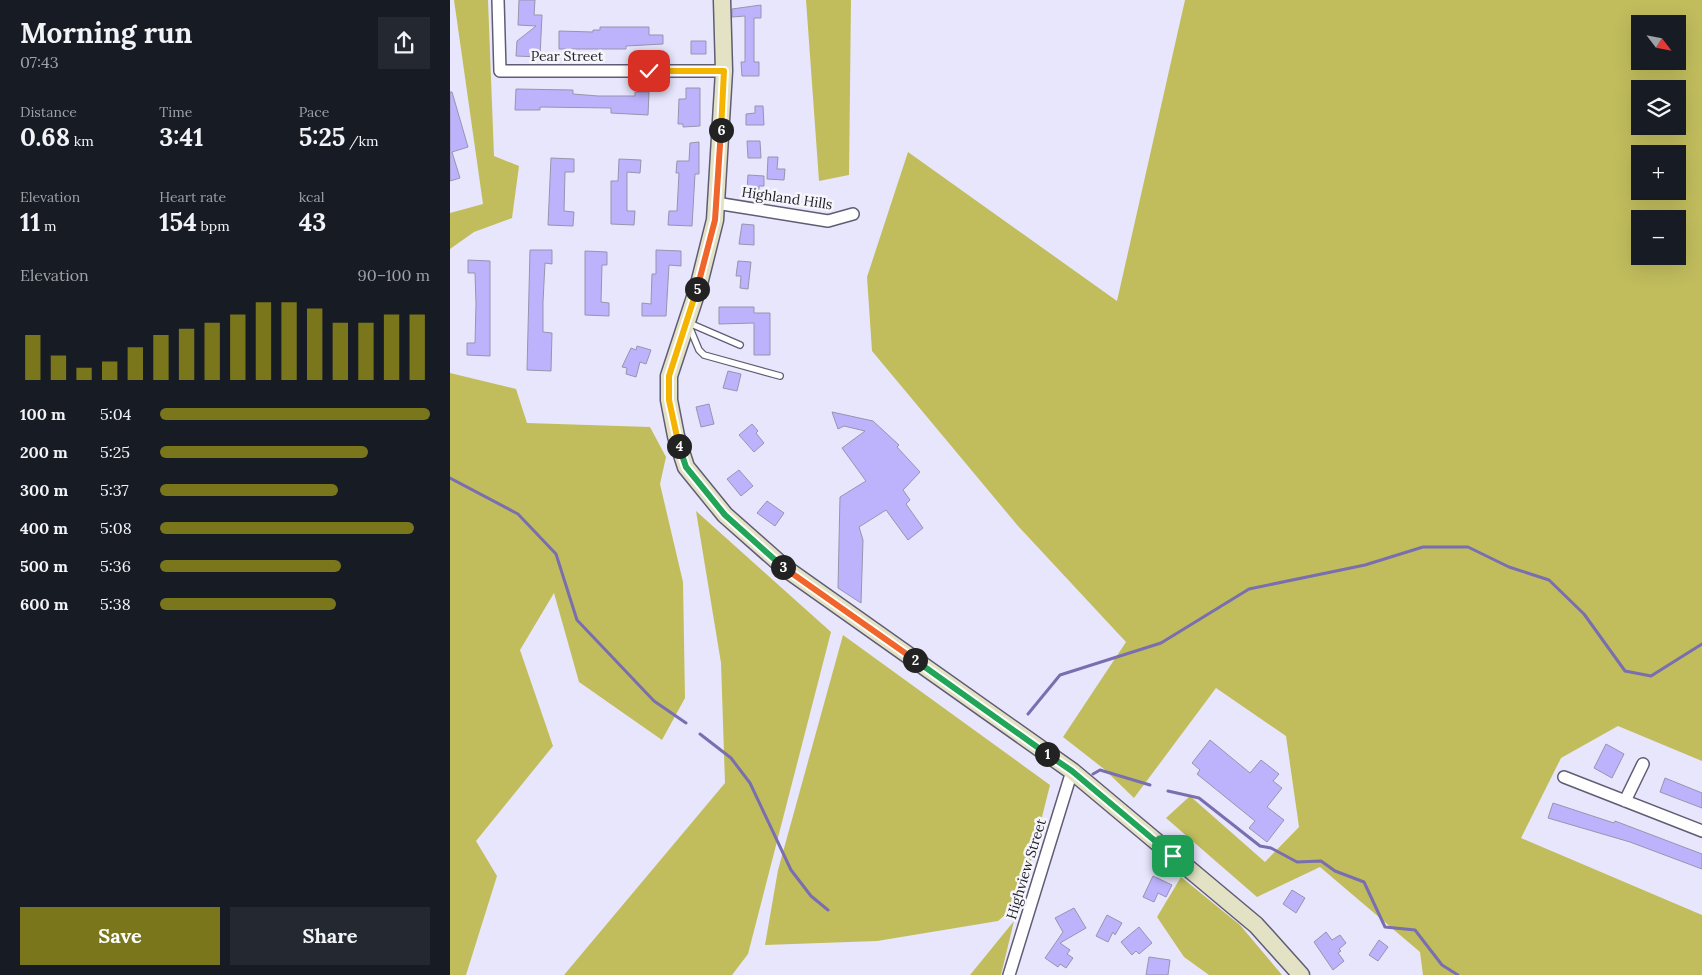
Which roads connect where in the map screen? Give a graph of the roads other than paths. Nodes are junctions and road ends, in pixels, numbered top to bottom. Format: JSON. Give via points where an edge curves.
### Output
{"nodes":[{"id":1,"x":498,"y":0,"type":"edge"},
{"id":2,"x":722,"y":0,"type":"edge"},
{"id":3,"x":724,"y":71,"type":"junction"},
{"id":4,"x":716,"y":203,"type":"junction"},
{"id":5,"x":853,"y":214,"type":"dead end"},
{"id":6,"x":687,"y":322,"type":"junction"},
{"id":7,"x":740,"y":345,"type":"dead end"},
{"id":8,"x":780,"y":376,"type":"dead end"},
{"id":9,"x":1643,"y":764,"type":"dead end"},
{"id":10,"x":1072,"y":771,"type":"junction"},
{"id":11,"x":1564,"y":777,"type":"dead end"},
{"id":12,"x":1625,"y":801,"type":"junction"},
{"id":13,"x":1702,"y":831,"type":"edge"},
{"id":14,"x":1009,"y":975,"type":"edge"},
{"id":15,"x":1301,"y":975,"type":"edge"}],
"edges":[{"from":1,"to":3,"type":"street","name":"Pear Street","via":[[500,71]]},
{"from":2,"to":3,"type":"main road"},
{"from":3,"to":4,"type":"main road"},
{"from":4,"to":5,"type":"street","name":"Highland Hills","via":[[828,221]]},
{"from":4,"to":6,"type":"main road","via":[[711,237]]},
{"from":6,"to":7,"type":"lane"},
{"from":6,"to":8,"type":"lane","via":[[704,355]]},
{"from":6,"to":10,"type":"main road","via":[[669,376],[669,400],[676,436],[686,467],[725,515],[785,568]]},
{"from":9,"to":12,"type":"street"},
{"from":10,"to":14,"type":"street","name":"Highview Street"},
{"from":10,"to":15,"type":"main road","via":[[1256,925]]},
{"from":11,"to":12,"type":"street"},
{"from":12,"to":13,"type":"street"}]}
